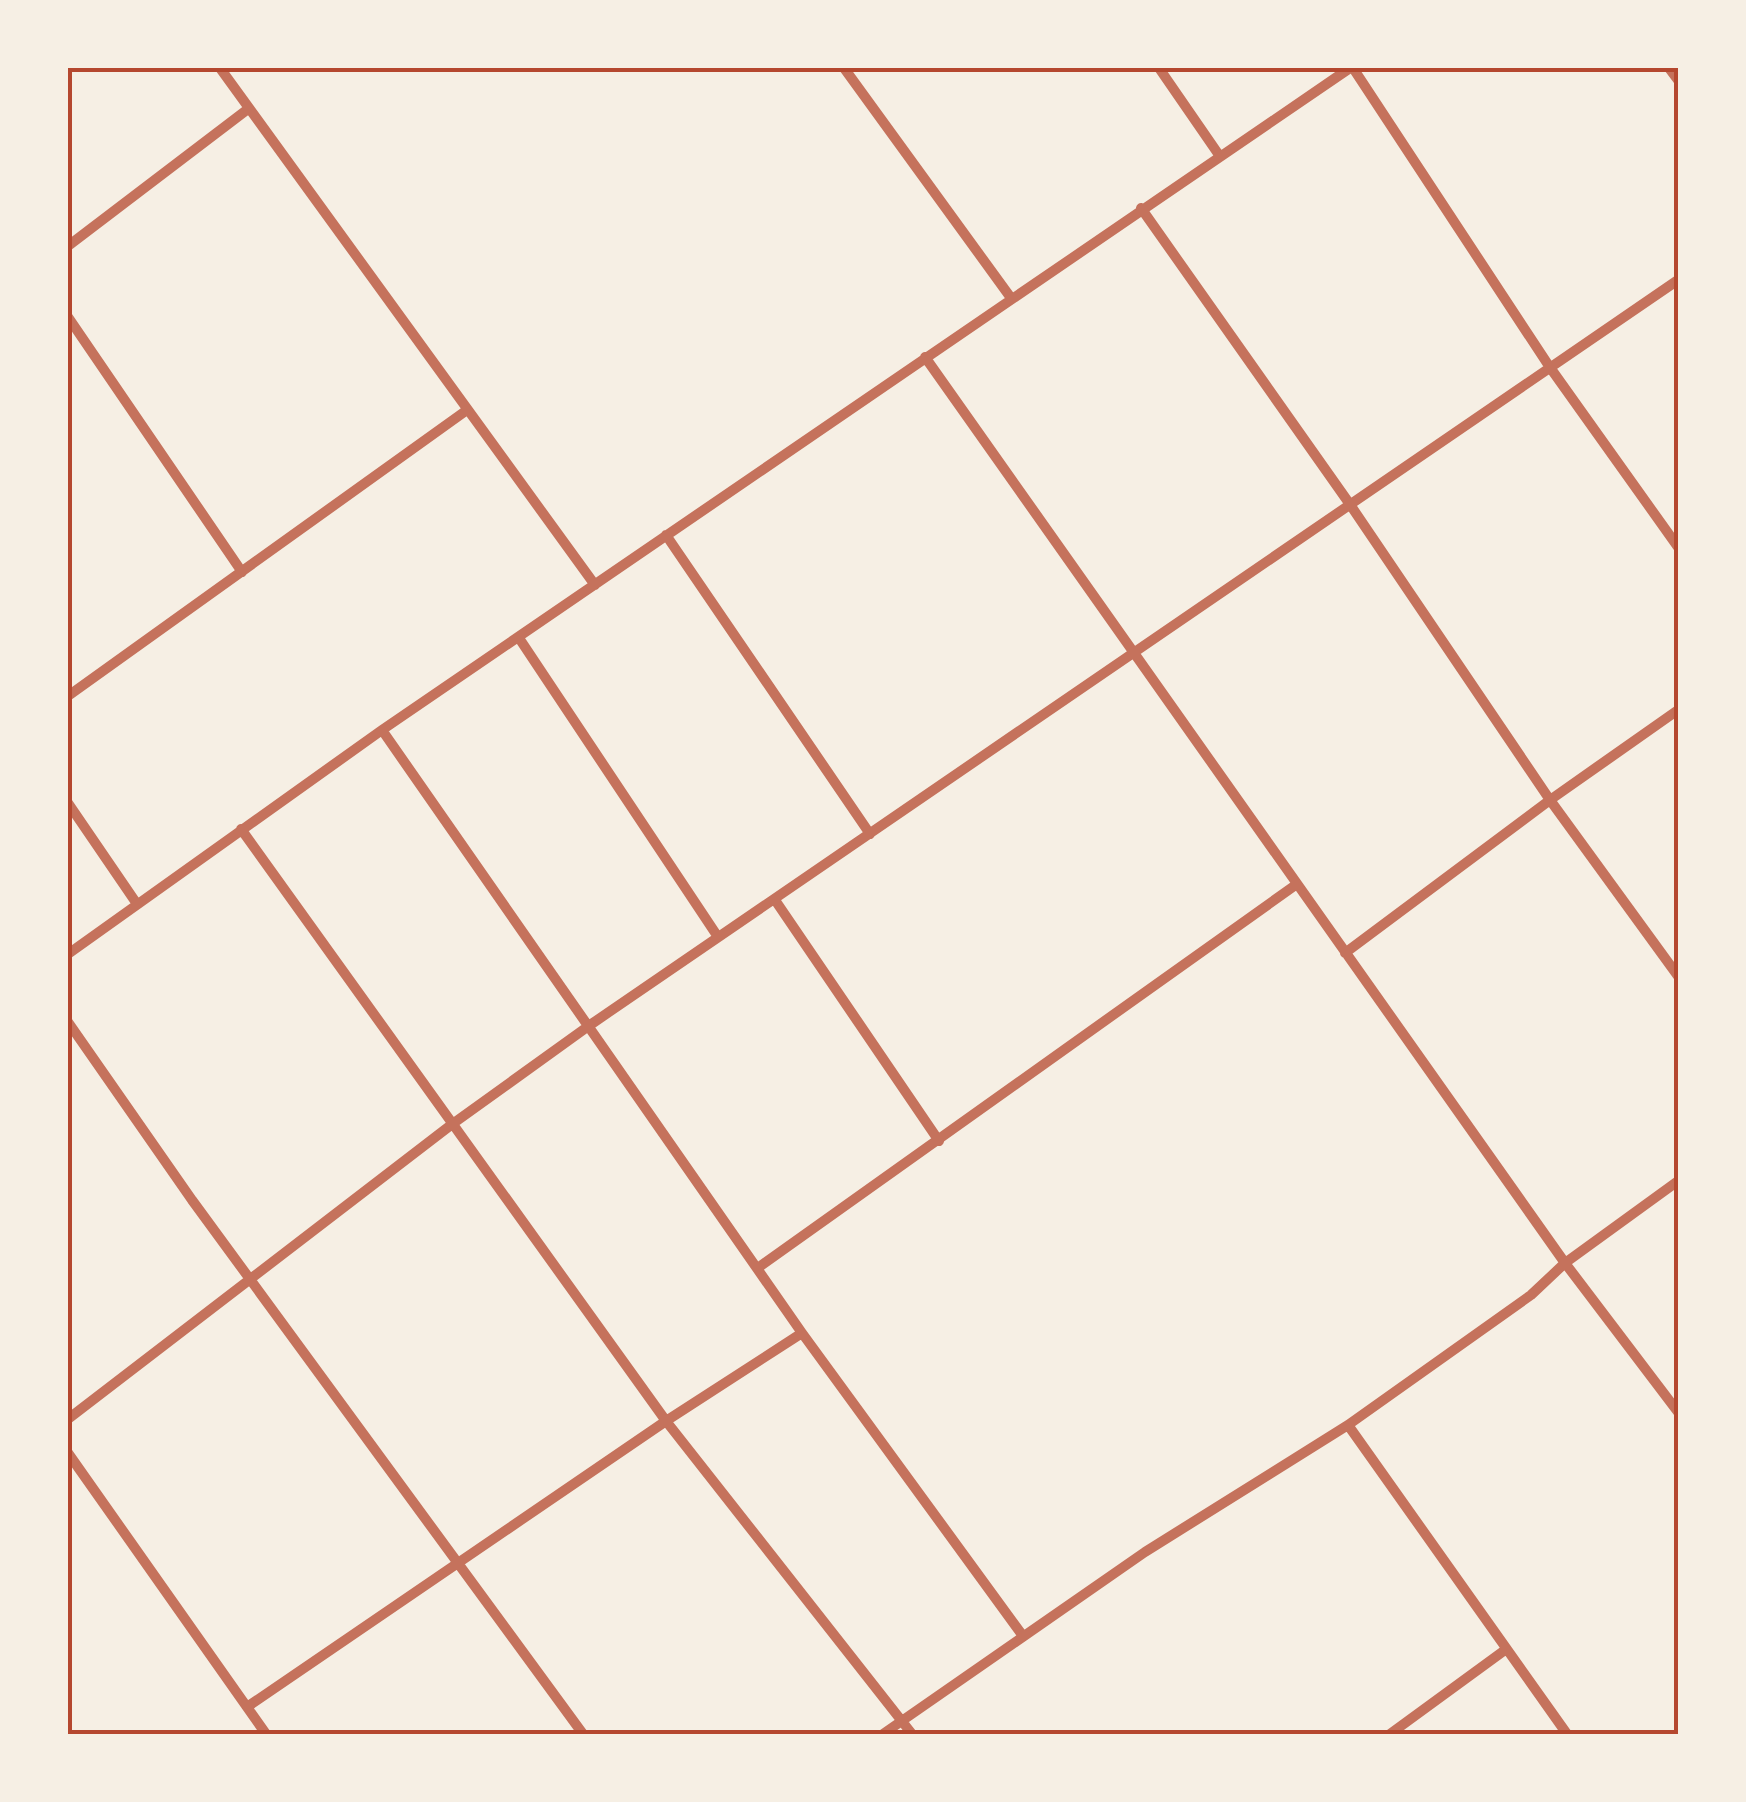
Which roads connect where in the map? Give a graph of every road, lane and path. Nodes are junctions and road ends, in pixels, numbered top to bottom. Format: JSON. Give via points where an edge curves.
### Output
{"nodes":[{"id":1,"x":220,"y":68,"type":"edge"},
{"id":2,"x":844,"y":68,"type":"edge"},
{"id":3,"x":1159,"y":68,"type":"edge"},
{"id":4,"x":1351,"y":68,"type":"edge"},
{"id":5,"x":1669,"y":68,"type":"edge"},
{"id":6,"x":1678,"y":80,"type":"edge"},
{"id":7,"x":248,"y":109,"type":"junction"},
{"id":8,"x":1219,"y":155,"type":"junction"},
{"id":9,"x":1140,"y":208,"type":"junction"},
{"id":10,"x":68,"y":246,"type":"edge"},
{"id":11,"x":1678,"y":280,"type":"edge"},
{"id":12,"x":1012,"y":298,"type":"junction"},
{"id":13,"x":68,"y":317,"type":"edge"},
{"id":14,"x":926,"y":357,"type":"junction"},
{"id":15,"x":1549,"y":366,"type":"junction"},
{"id":16,"x":467,"y":410,"type":"junction"},
{"id":17,"x":1350,"y":503,"type":"junction"},
{"id":18,"x":666,"y":535,"type":"junction"},
{"id":19,"x":1678,"y":547,"type":"edge"},
{"id":20,"x":242,"y":572,"type":"junction"},
{"id":21,"x":595,"y":585,"type":"junction"},
{"id":22,"x":519,"y":638,"type":"junction"},
{"id":23,"x":1134,"y":653,"type":"junction"},
{"id":24,"x":68,"y":696,"type":"edge"},
{"id":25,"x":1678,"y":710,"type":"edge"},
{"id":26,"x":382,"y":730,"type":"junction"},
{"id":27,"x":1550,"y":800,"type":"junction"},
{"id":28,"x":68,"y":803,"type":"edge"},
{"id":29,"x":240,"y":829,"type":"junction"},
{"id":30,"x":870,"y":834,"type":"junction"},
{"id":31,"x":1298,"y":884,"type":"junction"},
{"id":32,"x":775,"y":900,"type":"junction"},
{"id":33,"x":137,"y":904,"type":"junction"},
{"id":34,"x":718,"y":938,"type":"junction"},
{"id":35,"x":1345,"y":953,"type":"junction"},
{"id":36,"x":68,"y":954,"type":"edge"},
{"id":37,"x":1678,"y":976,"type":"edge"},
{"id":38,"x":68,"y":1022,"type":"edge"},
{"id":39,"x":590,"y":1025,"type":"junction"},
{"id":40,"x":451,"y":1126,"type":"junction"},
{"id":41,"x":939,"y":1141,"type":"junction"},
{"id":42,"x":1678,"y":1181,"type":"edge"},
{"id":43,"x":1565,"y":1263,"type":"junction"},
{"id":44,"x":759,"y":1267,"type":"junction"},
{"id":45,"x":252,"y":1280,"type":"junction"},
{"id":46,"x":802,"y":1333,"type":"junction"},
{"id":47,"x":1678,"y":1412,"type":"edge"},
{"id":48,"x":68,"y":1419,"type":"edge"},
{"id":49,"x":666,"y":1421,"type":"junction"},
{"id":50,"x":1348,"y":1425,"type":"junction"},
{"id":51,"x":68,"y":1453,"type":"edge"},
{"id":52,"x":459,"y":1562,"type":"junction"},
{"id":53,"x":1022,"y":1636,"type":"junction"},
{"id":54,"x":1505,"y":1650,"type":"junction"},
{"id":55,"x":247,"y":1707,"type":"junction"},
{"id":56,"x":902,"y":1720,"type":"junction"},
{"id":57,"x":266,"y":1734,"type":"edge"},
{"id":58,"x":583,"y":1734,"type":"edge"},
{"id":59,"x":883,"y":1734,"type":"edge"},
{"id":60,"x":912,"y":1734,"type":"edge"},
{"id":61,"x":1390,"y":1734,"type":"edge"},
{"id":62,"x":1567,"y":1734,"type":"edge"}],
"edges":[{"from":1,"to":7,"type":"street"},
{"from":2,"to":12,"type":"street"},
{"from":3,"to":8,"type":"street"},
{"from":4,"to":8,"type":"street"},
{"from":4,"to":15,"type":"street"},
{"from":5,"to":6,"type":"street"},
{"from":7,"to":10,"type":"street"},
{"from":7,"to":16,"type":"street"},
{"from":8,"to":9,"type":"street"},
{"from":9,"to":12,"type":"street"},
{"from":9,"to":17,"type":"street"},
{"from":11,"to":15,"type":"street"},
{"from":12,"to":14,"type":"street"},
{"from":13,"to":20,"type":"street"},
{"from":14,"to":18,"type":"street"},
{"from":14,"to":23,"type":"street"},
{"from":15,"to":17,"type":"street"},
{"from":15,"to":19,"type":"street"},
{"from":16,"to":20,"type":"street"},
{"from":16,"to":21,"type":"street"},
{"from":17,"to":23,"type":"street"},
{"from":17,"to":27,"type":"street"},
{"from":18,"to":21,"type":"street"},
{"from":18,"to":30,"type":"street"},
{"from":20,"to":24,"type":"street"},
{"from":21,"to":22,"type":"street"},
{"from":22,"to":26,"type":"street"},
{"from":22,"to":34,"type":"street"},
{"from":23,"to":30,"type":"street"},
{"from":23,"to":31,"type":"street"},
{"from":25,"to":27,"type":"street"},
{"from":26,"to":29,"type":"street"},
{"from":26,"to":39,"type":"street"},
{"from":27,"to":35,"type":"street"},
{"from":27,"to":37,"type":"street"},
{"from":28,"to":33,"type":"street"},
{"from":29,"to":33,"type":"street"},
{"from":29,"to":40,"type":"street"},
{"from":30,"to":32,"type":"street"},
{"from":31,"to":35,"type":"street"},
{"from":31,"to":41,"type":"street"},
{"from":32,"to":34,"type":"street"},
{"from":32,"to":41,"type":"street"},
{"from":33,"to":36,"type":"street"},
{"from":34,"to":39,"type":"street"},
{"from":35,"to":43,"type":"street"},
{"from":38,"to":45,"type":"street"},
{"from":39,"to":40,"type":"street"},
{"from":39,"to":44,"type":"street"},
{"from":40,"to":45,"type":"street"},
{"from":40,"to":49,"type":"street"},
{"from":41,"to":44,"type":"street"},
{"from":42,"to":43,"type":"street"},
{"from":43,"to":47,"type":"street"},
{"from":43,"to":50,"type":"street"},
{"from":44,"to":46,"type":"street"},
{"from":45,"to":48,"type":"street"},
{"from":45,"to":52,"type":"street"},
{"from":46,"to":49,"type":"street"},
{"from":46,"to":53,"type":"street"},
{"from":49,"to":52,"type":"street"},
{"from":49,"to":56,"type":"street"},
{"from":50,"to":53,"type":"street"},
{"from":50,"to":54,"type":"street"},
{"from":51,"to":55,"type":"street"},
{"from":52,"to":55,"type":"street"},
{"from":52,"to":58,"type":"street"},
{"from":53,"to":56,"type":"street"},
{"from":54,"to":61,"type":"street"},
{"from":54,"to":62,"type":"street"},
{"from":55,"to":57,"type":"street"},
{"from":56,"to":59,"type":"street"},
{"from":56,"to":60,"type":"street"}]}
